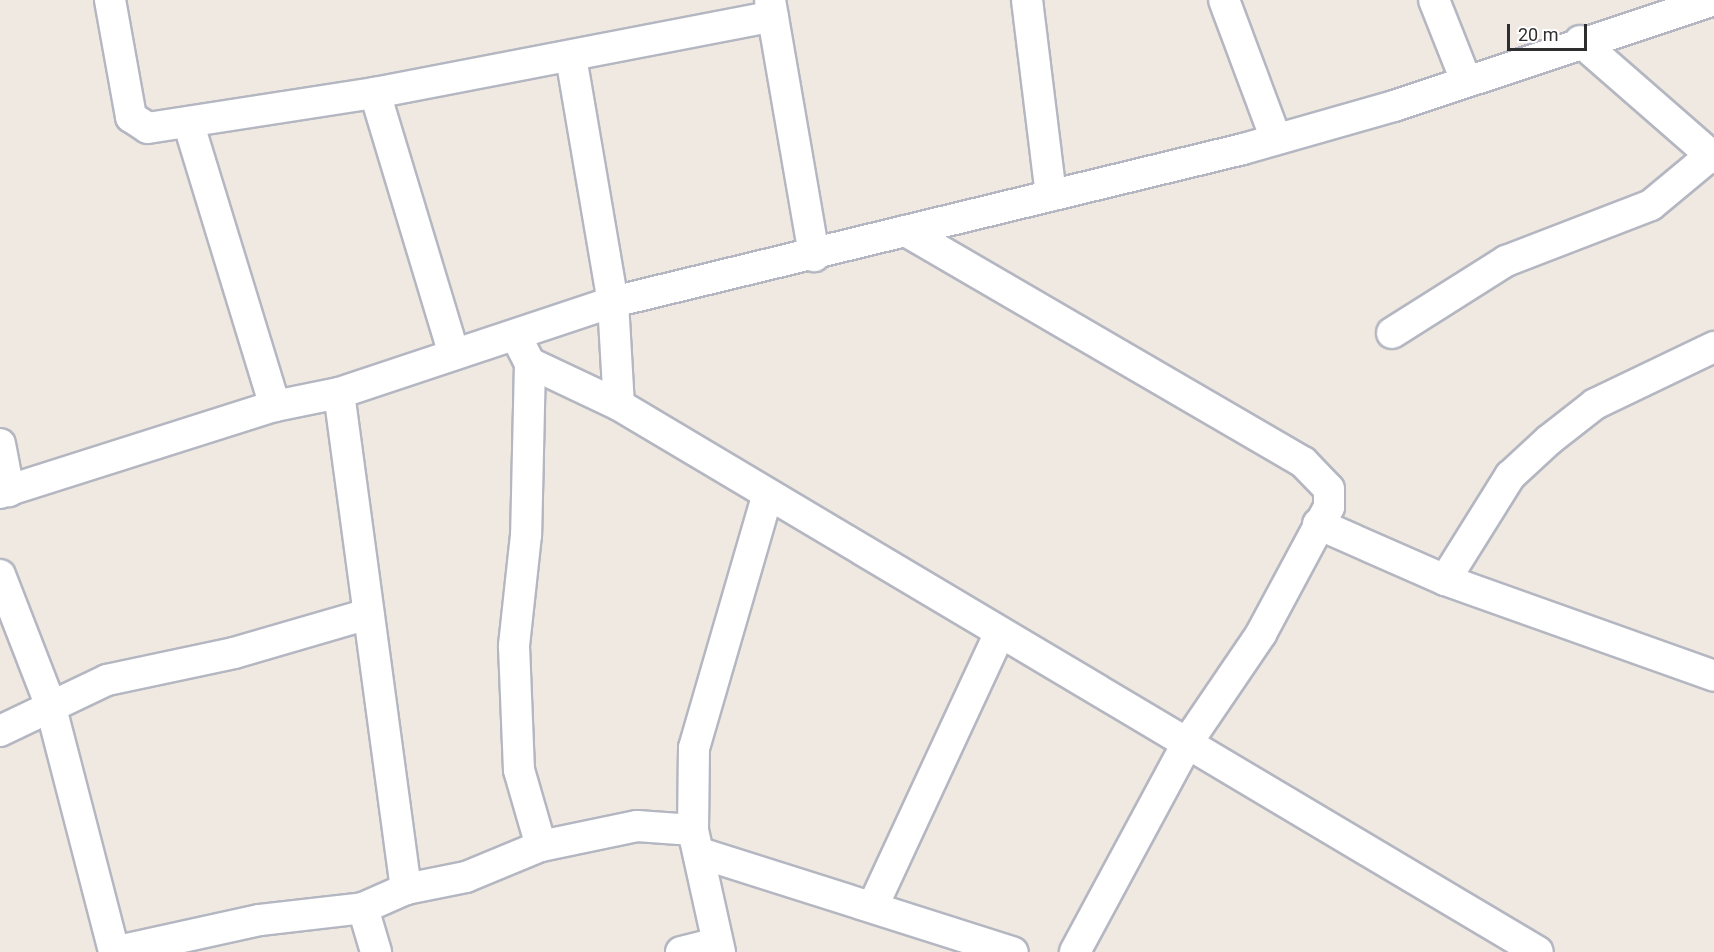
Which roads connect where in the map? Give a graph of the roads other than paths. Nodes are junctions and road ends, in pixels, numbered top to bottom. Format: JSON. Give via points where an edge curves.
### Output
{"nodes":[{"id":1,"x":110,"y":0,"type":"edge"},
{"id":2,"x":1027,"y":0,"type":"edge"},
{"id":3,"x":1224,"y":0,"type":"edge"},
{"id":4,"x":1434,"y":0,"type":"edge"},
{"id":5,"x":1714,"y":0,"type":"edge"},
{"id":6,"x":771,"y":8,"type":"edge"},
{"id":7,"x":1580,"y":41,"type":"junction"},
{"id":8,"x":571,"y":57,"type":"junction"},
{"id":9,"x":1466,"y":81,"type":"junction"},
{"id":10,"x":375,"y":93,"type":"junction"},
{"id":11,"x":189,"y":125,"type":"junction"},
{"id":12,"x":1276,"y":139,"type":"junction"},
{"id":13,"x":1712,"y":157,"type":"edge"},
{"id":14,"x":1051,"y":196,"type":"junction"},
{"id":15,"x":906,"y":231,"type":"junction"},
{"id":16,"x":814,"y":256,"type":"junction"},
{"id":17,"x":613,"y":302,"type":"junction"},
{"id":18,"x":1392,"y":333,"type":"dead end"},
{"id":19,"x":516,"y":336,"type":"junction"},
{"id":20,"x":1714,"y":347,"type":"edge"},
{"id":21,"x":454,"y":354,"type":"junction"},
{"id":22,"x":530,"y":363,"type":"junction"},
{"id":23,"x":339,"y":393,"type":"junction"},
{"id":24,"x":619,"y":405,"type":"junction"},
{"id":25,"x":275,"y":406,"type":"junction"},
{"id":26,"x":0,"y":444,"type":"edge"},
{"id":27,"x":4,"y":492,"type":"edge"},
{"id":28,"x":767,"y":496,"type":"junction"},
{"id":29,"x":1318,"y":524,"type":"junction"},
{"id":30,"x":0,"y":575,"type":"edge"},
{"id":31,"x":1445,"y":580,"type":"junction"},
{"id":32,"x":368,"y":614,"type":"junction"},
{"id":33,"x":1000,"y":633,"type":"junction"},
{"id":34,"x":1714,"y":676,"type":"edge"},
{"id":35,"x":50,"y":704,"type":"junction"},
{"id":36,"x":0,"y":731,"type":"edge"},
{"id":37,"x":1189,"y":740,"type":"junction"},
{"id":38,"x":696,"y":841,"type":"junction"},
{"id":39,"x":541,"y":846,"type":"junction"},
{"id":40,"x":406,"y":889,"type":"junction"},
{"id":41,"x":873,"y":906,"type":"junction"},
{"id":42,"x":363,"y":908,"type":"junction"},
{"id":43,"x":718,"y":948,"type":"edge"},
{"id":44,"x":114,"y":952,"type":"edge"},
{"id":45,"x":376,"y":952,"type":"edge"},
{"id":46,"x":681,"y":952,"type":"edge"},
{"id":47,"x":1013,"y":952,"type":"edge"},
{"id":48,"x":1075,"y":952,"type":"edge"},
{"id":49,"x":1538,"y":952,"type":"edge"}],
"edges":[{"from":1,"to":11,"type":"street","via":[[131,117],[148,128]]},
{"from":2,"to":14,"type":"street"},
{"from":3,"to":12,"type":"street"},
{"from":4,"to":9,"type":"street"},
{"from":5,"to":7,"type":"street"},
{"from":6,"to":8,"type":"street"},
{"from":6,"to":16,"type":"street"},
{"from":7,"to":9,"type":"street"},
{"from":7,"to":13,"type":"street"},
{"from":8,"to":10,"type":"street"},
{"from":8,"to":17,"type":"street"},
{"from":9,"to":12,"type":"street"},
{"from":10,"to":11,"type":"street"},
{"from":10,"to":21,"type":"street"},
{"from":11,"to":25,"type":"street"},
{"from":12,"to":14,"type":"street"},
{"from":13,"to":18,"type":"street","via":[[1651,205],[1506,261]]},
{"from":14,"to":15,"type":"street"},
{"from":15,"to":16,"type":"street"},
{"from":15,"to":29,"type":"street","via":[[1316,470],[1330,499]]},
{"from":16,"to":17,"type":"street"},
{"from":17,"to":19,"type":"street"},
{"from":17,"to":24,"type":"street"},
{"from":19,"to":21,"type":"street"},
{"from":19,"to":22,"type":"street"},
{"from":20,"to":31,"type":"street","via":[[1595,404],[1549,440],[1510,476]]},
{"from":21,"to":23,"type":"street"},
{"from":22,"to":24,"type":"street"},
{"from":22,"to":39,"type":"street","via":[[526,535],[514,646],[519,770]]},
{"from":23,"to":25,"type":"street"},
{"from":23,"to":32,"type":"street"},
{"from":24,"to":28,"type":"street"},
{"from":25,"to":27,"type":"street"},
{"from":26,"to":27,"type":"street"},
{"from":28,"to":33,"type":"street"},
{"from":28,"to":38,"type":"street","via":[[694,748]]},
{"from":29,"to":31,"type":"street"},
{"from":29,"to":37,"type":"street","via":[[1261,634]]},
{"from":30,"to":35,"type":"street"},
{"from":31,"to":34,"type":"street"},
{"from":32,"to":35,"type":"street","via":[[234,653],[107,680]]},
{"from":32,"to":40,"type":"street"},
{"from":33,"to":37,"type":"street"},
{"from":33,"to":41,"type":"street"},
{"from":35,"to":36,"type":"street"},
{"from":35,"to":44,"type":"street"},
{"from":37,"to":48,"type":"street"},
{"from":37,"to":49,"type":"street"},
{"from":38,"to":39,"type":"street","via":[[637,826]]},
{"from":38,"to":41,"type":"street"},
{"from":38,"to":43,"type":"street"},
{"from":39,"to":40,"type":"street","via":[[466,877]]},
{"from":40,"to":42,"type":"street"},
{"from":41,"to":47,"type":"street"},
{"from":42,"to":44,"type":"street","via":[[260,920]]},
{"from":42,"to":45,"type":"street"},
{"from":43,"to":46,"type":"street"}]}
